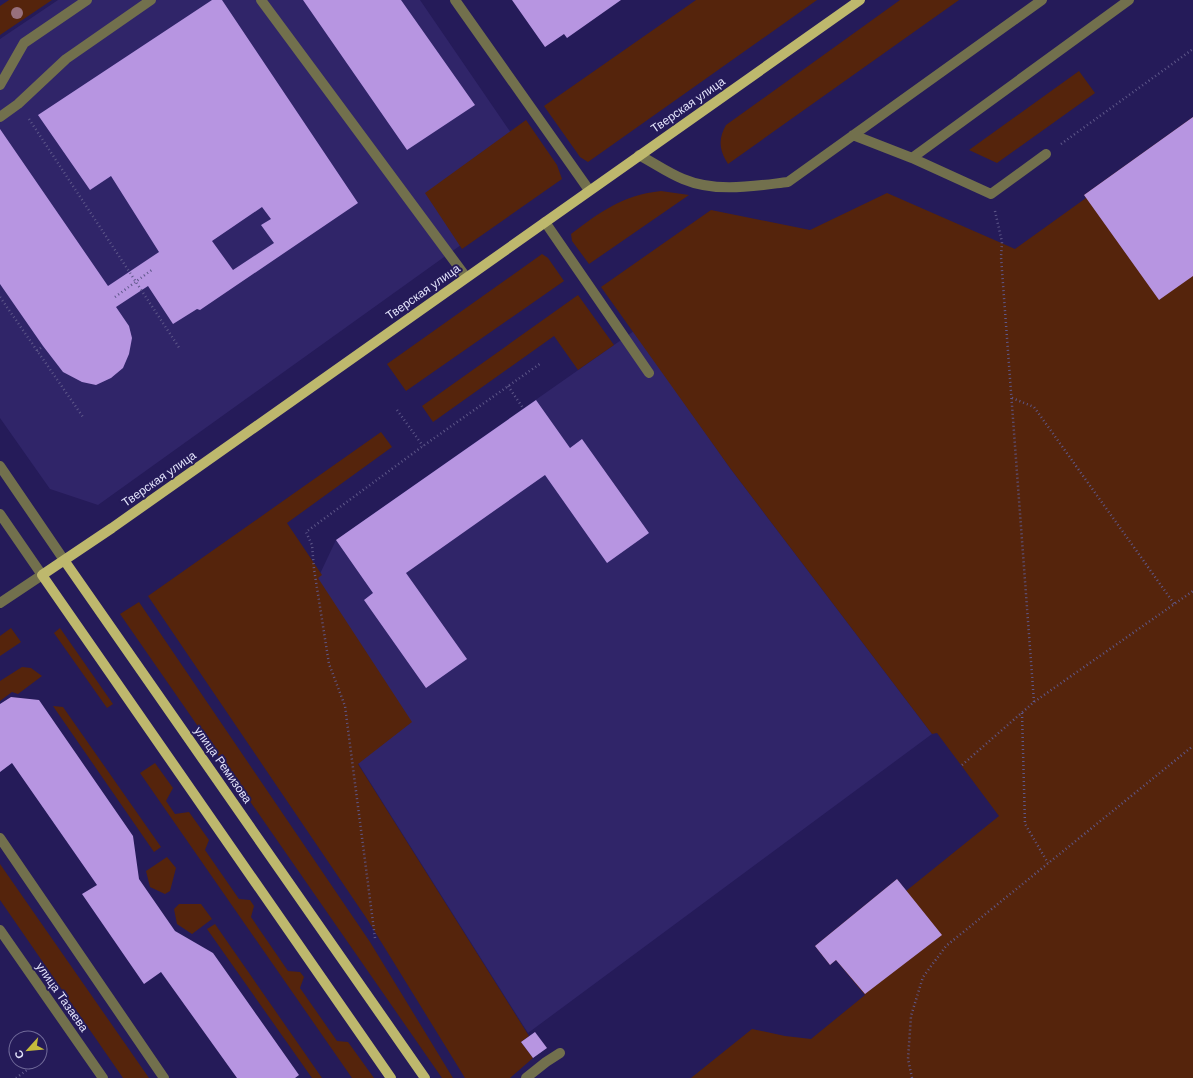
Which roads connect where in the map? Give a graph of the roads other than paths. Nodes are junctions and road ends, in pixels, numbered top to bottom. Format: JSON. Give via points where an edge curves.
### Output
{"nodes":[{"id":1,"x":87,"y":0,"type":"edge"},
{"id":2,"x":151,"y":0,"type":"edge"},
{"id":3,"x":262,"y":0,"type":"edge"},
{"id":4,"x":455,"y":0,"type":"edge"},
{"id":5,"x":860,"y":0,"type":"edge"},
{"id":6,"x":1042,"y":0,"type":"edge"},
{"id":7,"x":1129,"y":0,"type":"edge"},
{"id":8,"x":0,"y":85,"type":"edge"},
{"id":9,"x":0,"y":116,"type":"edge"},
{"id":10,"x":853,"y":135,"type":"junction"},
{"id":11,"x":1046,"y":154,"type":"road end"},
{"id":12,"x":640,"y":155,"type":"junction"},
{"id":13,"x":912,"y":158,"type":"junction"},
{"id":14,"x":589,"y":190,"type":"junction"},
{"id":15,"x":545,"y":222,"type":"junction"},
{"id":16,"x":466,"y":277,"type":"junction"},
{"id":17,"x":649,"y":373,"type":"dead end"},
{"id":18,"x":0,"y":466,"type":"edge"},
{"id":19,"x":0,"y":514,"type":"edge"},
{"id":20,"x":64,"y":560,"type":"junction"},
{"id":21,"x":42,"y":575,"type":"junction"},
{"id":22,"x":0,"y":603,"type":"edge"},
{"id":23,"x":0,"y":838,"type":"edge"},
{"id":24,"x":0,"y":930,"type":"edge"},
{"id":25,"x":560,"y":1053,"type":"dead end"},
{"id":26,"x":103,"y":1078,"type":"edge"},
{"id":27,"x":164,"y":1078,"type":"edge"},
{"id":28,"x":391,"y":1078,"type":"edge"},
{"id":29,"x":425,"y":1078,"type":"edge"},
{"id":30,"x":526,"y":1078,"type":"edge"}],
"edges":[{"from":1,"to":8,"type":"street","via":[[24,43]]},
{"from":2,"to":9,"type":"street","via":[[66,59],[18,104]]},
{"from":3,"to":16,"type":"street"},
{"from":4,"to":14,"type":"street"},
{"from":5,"to":12,"type":"main road","name":"Тверская улица"},
{"from":6,"to":10,"type":"street"},
{"from":7,"to":13,"type":"street"},
{"from":10,"to":12,"type":"street","via":[[788,182],[748,187],[714,186],[684,179]]},
{"from":10,"to":13,"type":"street"},
{"from":11,"to":13,"type":"street","via":[[991,194]]},
{"from":12,"to":14,"type":"main road","name":"Тверская улица"},
{"from":14,"to":15,"type":"main road","name":"Тверская улица"},
{"from":15,"to":16,"type":"main road","name":"Тверская улица"},
{"from":15,"to":17,"type":"street"},
{"from":16,"to":20,"type":"main road","name":"Тверская улица"},
{"from":18,"to":20,"type":"street","name":"улица Ремизова"},
{"from":19,"to":21,"type":"street"},
{"from":20,"to":21,"type":"main road","name":"Тверская улица"},
{"from":20,"to":29,"type":"main road","name":"улица Ремизова"},
{"from":21,"to":22,"type":"street","name":"Тверская улица"},
{"from":21,"to":28,"type":"main road"},
{"from":23,"to":27,"type":"street"},
{"from":24,"to":26,"type":"street","name":"улица Тазаева"},
{"from":25,"to":30,"type":"street"}]}
